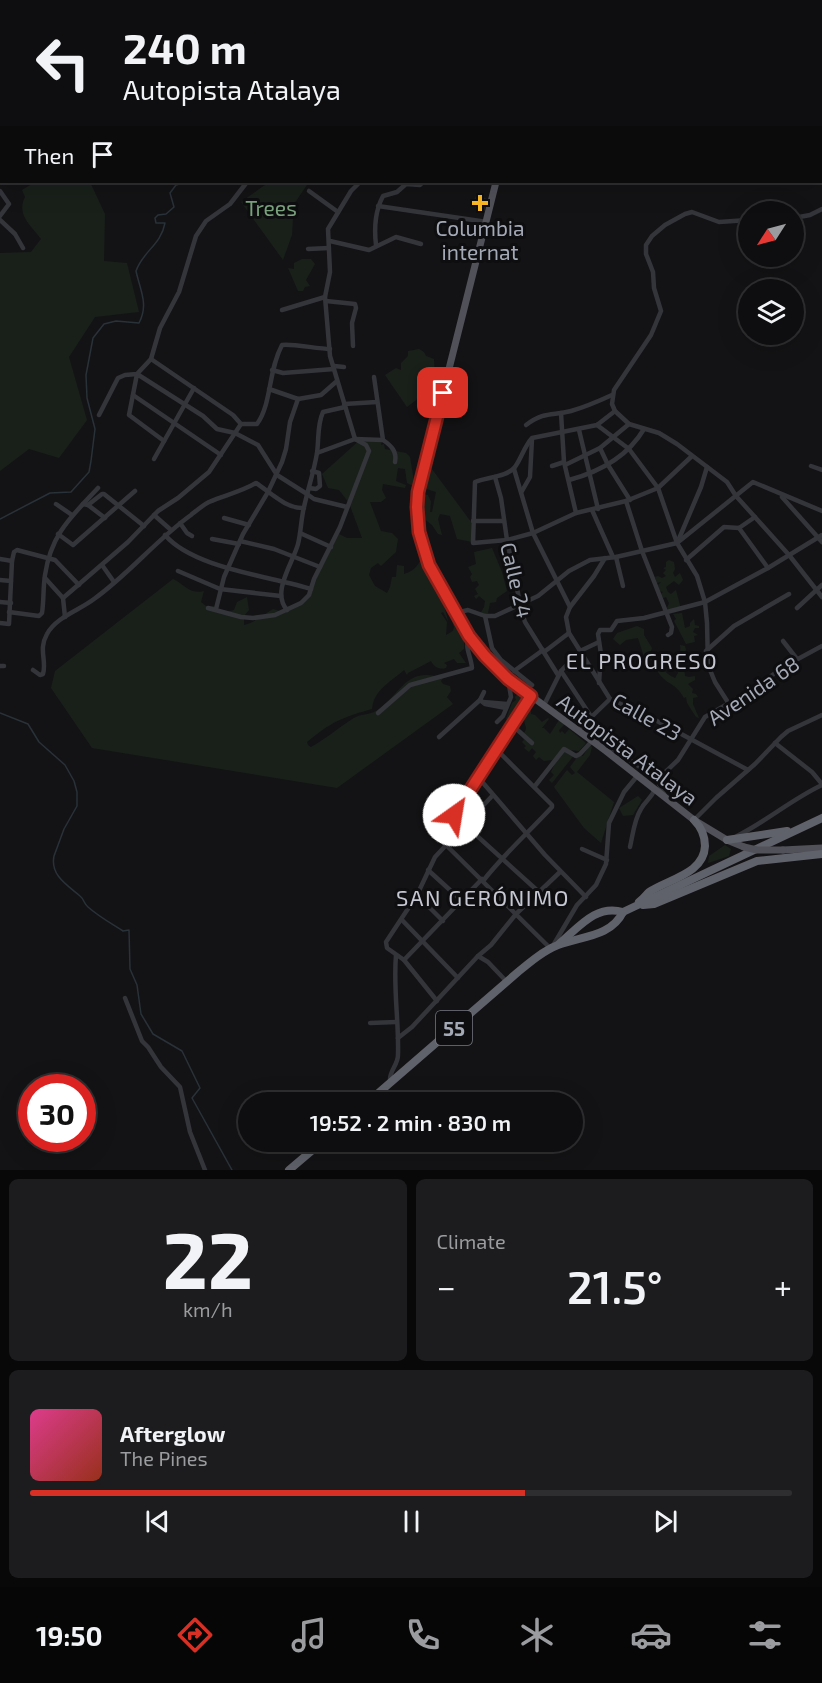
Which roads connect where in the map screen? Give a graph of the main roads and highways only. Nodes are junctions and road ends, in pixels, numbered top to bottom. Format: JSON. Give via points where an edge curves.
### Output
{"nodes":[{"id":1,"x":496,"y":183,"type":"edge"},
{"id":2,"x":822,"y":818,"type":"edge"},
{"id":3,"x":694,"y":820,"type":"junction"},
{"id":4,"x":805,"y":827,"type":"junction"},
{"id":5,"x":728,"y":840,"type":"junction"},
{"id":6,"x":822,"y":848,"type":"edge"},
{"id":7,"x":822,"y":854,"type":"edge"},
{"id":8,"x":637,"y":905,"type":"junction"},
{"id":9,"x":623,"y":912,"type":"junction"},
{"id":10,"x":591,"y":917,"type":"junction"},
{"id":11,"x":596,"y":933,"type":"junction"},
{"id":12,"x":554,"y":947,"type":"junction"},
{"id":13,"x":380,"y":1092,"type":"edge"},
{"id":14,"x":310,"y":1152,"type":"edge"},
{"id":15,"x":289,"y":1170,"type":"edge"}],
"edges":[{"from":1,"to":3,"type":"main road","name":"Autopista Atalaya","via":[[418,492],[419,532],[425,554],[469,636],[491,663]]},
{"from":2,"to":4,"type":"highway","number":"55"},
{"from":3,"to":5,"type":"main road","name":"Autopista Atalaya"},
{"from":3,"to":8,"type":"highway","via":[[705,842],[698,864],[648,893]]},
{"from":4,"to":5,"type":"highway"},
{"from":4,"to":8,"type":"highway","number":"55"},
{"from":5,"to":6,"type":"main road","name":"Autopista Atalaya","bridge":true,"via":[[756,850]]},
{"from":7,"to":8,"type":"highway","via":[[758,861],[654,904]]},
{"from":8,"to":9,"type":"highway","number":"55"},
{"from":9,"to":10,"type":"highway","number":"55","via":[[606,910]]},
{"from":9,"to":11,"type":"highway","number":"55","via":[[612,926]]},
{"from":10,"to":11,"type":"highway","via":[[589,927]]},
{"from":10,"to":12,"type":"highway","number":"55"},
{"from":11,"to":12,"type":"highway","number":"55"},
{"from":12,"to":13,"type":"highway","number":"55","via":[[507,982]]},
{"from":14,"to":15,"type":"highway"}]}
